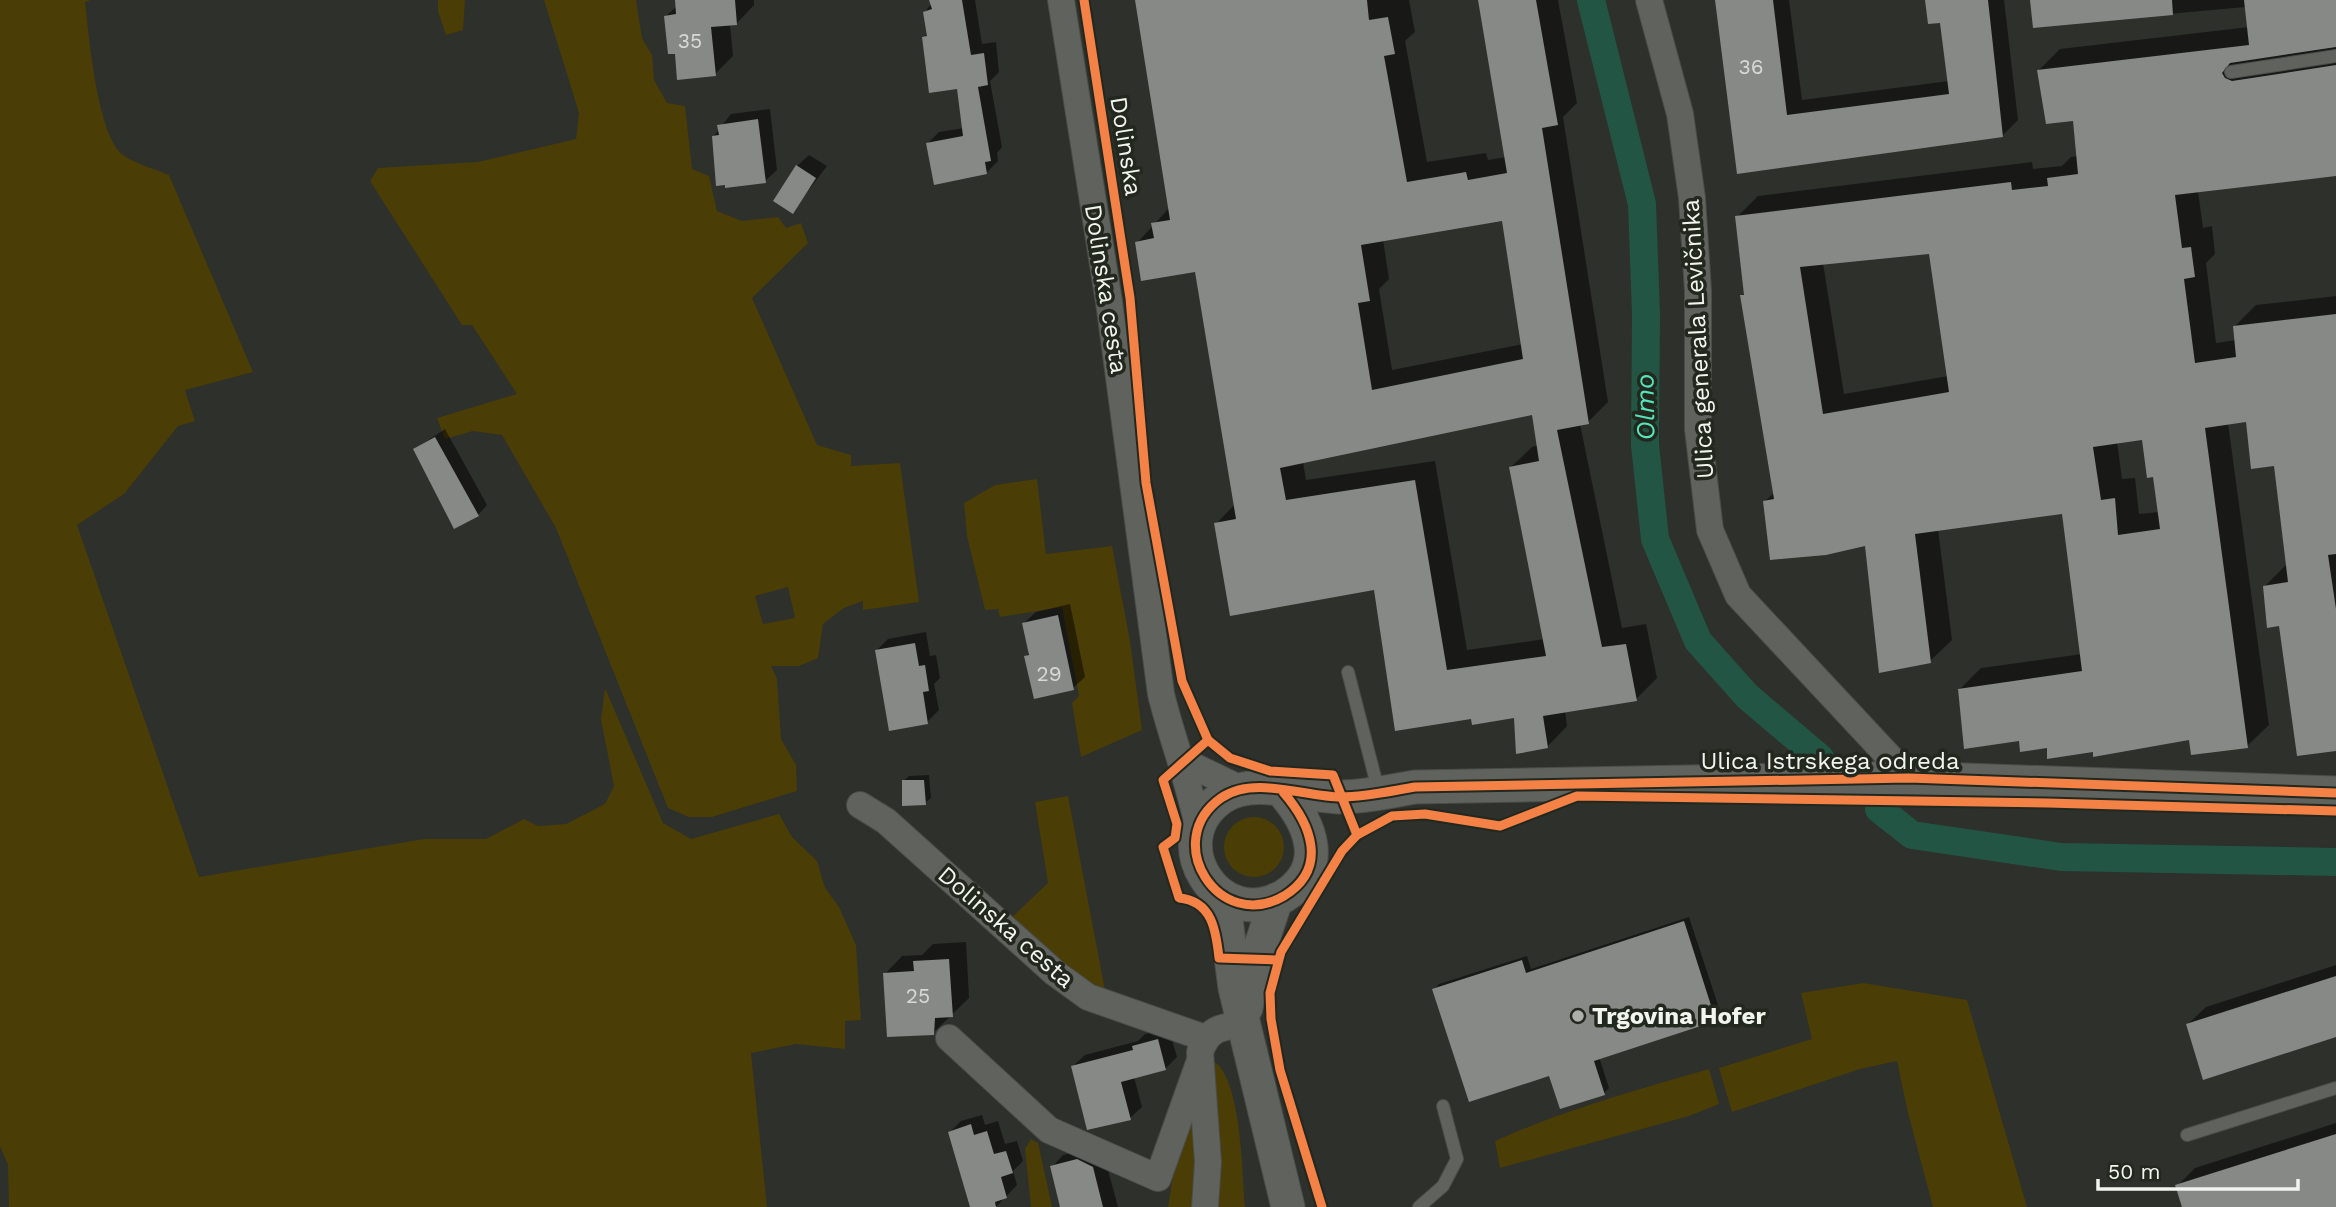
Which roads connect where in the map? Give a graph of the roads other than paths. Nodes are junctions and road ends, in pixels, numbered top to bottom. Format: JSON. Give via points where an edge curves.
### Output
{"nodes":[{"id":1,"x":1061,"y":0,"type":"edge"},
{"id":2,"x":1649,"y":0,"type":"edge"},
{"id":3,"x":2336,"y":56,"type":"edge"},
{"id":4,"x":2231,"y":72,"type":"dead end"},
{"id":5,"x":1348,"y":672,"type":"dead end"},
{"id":6,"x":1183,"y":761,"type":"junction"},
{"id":7,"x":1909,"y":778,"type":"junction"},
{"id":8,"x":1241,"y":789,"type":"junction"},
{"id":9,"x":1283,"y":792,"type":"junction"},
{"id":10,"x":2336,"y":793,"type":"edge"},
{"id":11,"x":1372,"y":794,"type":"junction"},
{"id":12,"x":860,"y":805,"type":"dead end"},
{"id":13,"x":1198,"y":827,"type":"junction"},
{"id":14,"x":1312,"y":840,"type":"junction"},
{"id":15,"x":1223,"y":896,"type":"junction"},
{"id":16,"x":1276,"y":900,"type":"junction"},
{"id":17,"x":1243,"y":1024,"type":"junction"},
{"id":18,"x":949,"y":1038,"type":"dead end"},
{"id":19,"x":1202,"y":1051,"type":"junction"},
{"id":20,"x":2336,"y":1088,"type":"edge"},
{"id":21,"x":1443,"y":1106,"type":"dead end"},
{"id":22,"x":2187,"y":1135,"type":"dead end"},
{"id":23,"x":1205,"y":1207,"type":"edge"},
{"id":24,"x":1288,"y":1207,"type":"edge"},
{"id":25,"x":1419,"y":1207,"type":"edge"}],
"edges":[{"from":1,"to":6,"type":"street","name":"Dolinska cesta","via":[[1107,290],[1161,694]]},
{"from":2,"to":7,"type":"street","name":"Ulica generala Levičnika","via":[[1680,114],[1692,198],[1698,291],[1698,429],[1710,530],[1738,594]]},
{"from":3,"to":4,"type":"lane"},
{"from":5,"to":11,"type":"lane"},
{"from":6,"to":8,"type":"street"},
{"from":6,"to":13,"type":"street","name":"Dolinska cesta"},
{"from":7,"to":10,"type":"street","name":"Ulica Istrskega odreda"},
{"from":7,"to":11,"type":"street","name":"Ulica Istrskega odreda","via":[[1415,787]]},
{"from":8,"to":9,"type":"street"},
{"from":8,"to":13,"type":"street","via":[[1208,810]]},
{"from":9,"to":11,"type":"street","via":[[1342,797]]},
{"from":9,"to":14,"type":"street","via":[[1307,823]]},
{"from":11,"to":14,"type":"street"},
{"from":12,"to":19,"type":"street","name":"Dolinska cesta","via":[[886,821],[1028,950],[1088,997]]},
{"from":13,"to":15,"type":"street","via":[[1198,867]]},
{"from":14,"to":16,"type":"street","via":[[1303,877]]},
{"from":15,"to":16,"type":"street","via":[[1239,904]]},
{"from":15,"to":17,"type":"street","via":[[1229,958]]},
{"from":16,"to":17,"type":"street","via":[[1253,969]]},
{"from":17,"to":19,"type":"street","via":[[1214,1030]]},
{"from":17,"to":24,"type":"street"},
{"from":18,"to":19,"type":"street","via":[[1048,1130],[1158,1178]]},
{"from":19,"to":23,"type":"street"},
{"from":20,"to":22,"type":"lane"},
{"from":21,"to":25,"type":"lane","via":[[1457,1159],[1443,1186]]}]}
